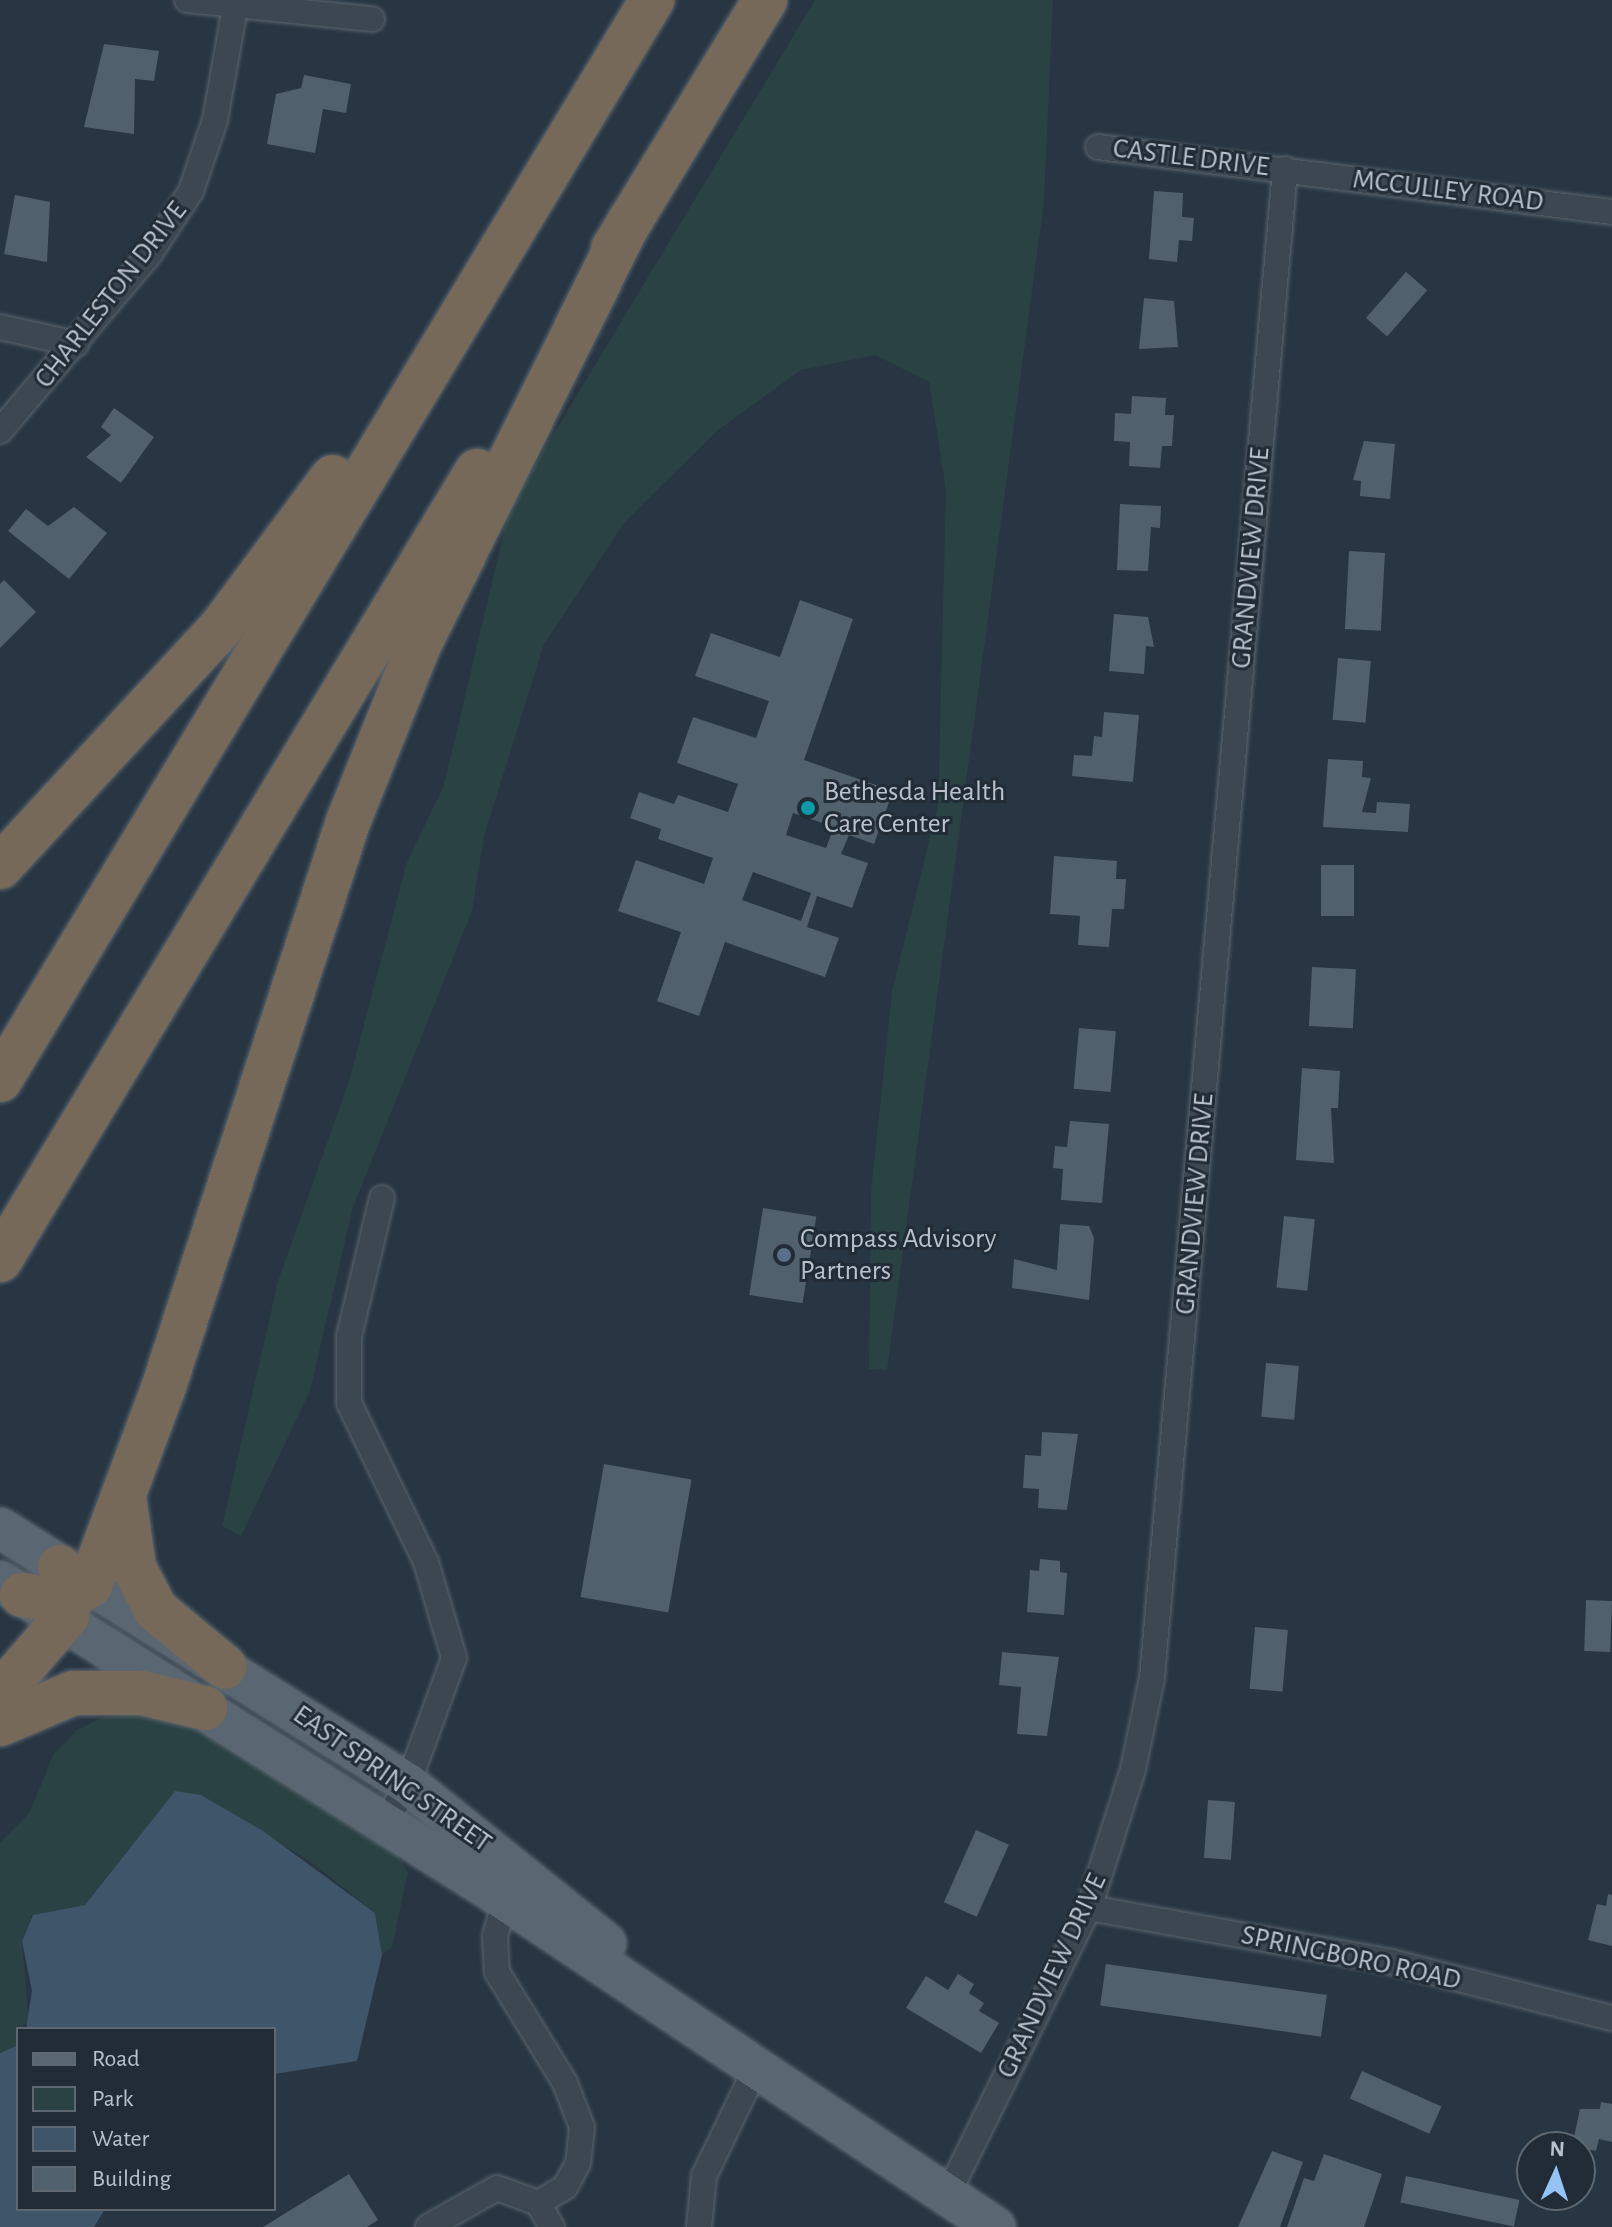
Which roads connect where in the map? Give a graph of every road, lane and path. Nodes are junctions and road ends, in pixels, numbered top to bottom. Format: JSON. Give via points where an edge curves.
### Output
{"nodes":[{"id":1,"x":187,"y":0,"type":"edge"},
{"id":2,"x":652,"y":0,"type":"edge"},
{"id":3,"x":765,"y":0,"type":"edge"},
{"id":4,"x":235,"y":8,"type":"junction"},
{"id":5,"x":372,"y":19,"type":"dead end"},
{"id":6,"x":1098,"y":147,"type":"dead end"},
{"id":7,"x":1285,"y":169,"type":"junction"},
{"id":8,"x":1612,"y":212,"type":"edge"},
{"id":9,"x":629,"y":222,"type":"junction"},
{"id":10,"x":493,"y":263,"type":"junction"},
{"id":11,"x":0,"y":327,"type":"edge"},
{"id":12,"x":76,"y":344,"type":"junction"},
{"id":13,"x":0,"y":431,"type":"edge"},
{"id":14,"x":0,"y":867,"type":"edge"},
{"id":15,"x":0,"y":1080,"type":"edge"},
{"id":16,"x":382,"y":1198,"type":"dead end"},
{"id":17,"x":0,"y":1260,"type":"edge"},
{"id":18,"x":125,"y":1503,"type":"junction"},
{"id":19,"x":0,"y":1528,"type":"edge"},
{"id":20,"x":11,"y":1588,"type":"edge"},
{"id":21,"x":71,"y":1593,"type":"junction"},
{"id":22,"x":225,"y":1667,"type":"junction"},
{"id":23,"x":0,"y":1694,"type":"edge"},
{"id":24,"x":205,"y":1708,"type":"junction"},
{"id":25,"x":0,"y":1724,"type":"edge"},
{"id":26,"x":408,"y":1784,"type":"junction"},
{"id":27,"x":385,"y":1823,"type":"junction"},
{"id":28,"x":505,"y":1901,"type":"junction"},
{"id":29,"x":1089,"y":1908,"type":"junction"},
{"id":30,"x":1612,"y":2018,"type":"edge"},
{"id":31,"x":754,"y":2072,"type":"junction"},
{"id":32,"x":946,"y":2198,"type":"junction"},
{"id":33,"x":538,"y":2203,"type":"junction"},
{"id":34,"x":428,"y":2227,"type":"edge"},
{"id":35,"x":552,"y":2227,"type":"edge"},
{"id":36,"x":699,"y":2227,"type":"edge"},
{"id":37,"x":995,"y":2227,"type":"edge"}],
"edges":[{"from":1,"to":4,"type":"street"},
{"from":2,"to":10,"type":"highway"},
{"from":3,"to":9,"type":"highway"},
{"from":4,"to":5,"type":"street"},
{"from":4,"to":12,"type":"street","name":"CHARLESTON DRIVE","via":[[215,120],[191,191]]},
{"from":6,"to":7,"type":"street","name":"CASTLE DRIVE"},
{"from":7,"to":8,"type":"street","name":"MCCULLEY ROAD"},
{"from":7,"to":29,"type":"street","name":"GRANDVIEW DRIVE","via":[[1152,1678],[1133,1769]]},
{"from":9,"to":17,"type":"highway"},
{"from":9,"to":18,"type":"highway","via":[[418,647],[348,822]]},
{"from":10,"to":14,"type":"highway","via":[[220,629]]},
{"from":10,"to":15,"type":"highway"},
{"from":11,"to":12,"type":"street"},
{"from":12,"to":13,"type":"street","name":"CHARLESTON DRIVE"},
{"from":16,"to":26,"type":"street","via":[[349,1336],[349,1403],[426,1562],[454,1658]]},
{"from":18,"to":21,"type":"highway"},
{"from":18,"to":22,"type":"highway","via":[[134,1568],[156,1610]]},
{"from":19,"to":21,"type":"main road","name":"EAST SPRING STREET"},
{"from":20,"to":21,"type":"highway"},
{"from":21,"to":22,"type":"main road","name":"EAST SPRING STREET"},
{"from":21,"to":23,"type":"highway"},
{"from":21,"to":24,"type":"main road","name":"EAST SPRING STREET"},
{"from":22,"to":26,"type":"main road","name":"EAST SPRING STREET"},
{"from":24,"to":25,"type":"highway","via":[[142,1693],[73,1693]]},
{"from":24,"to":27,"type":"main road","name":"EAST SPRING STREET"},
{"from":26,"to":27,"type":"street"},
{"from":26,"to":31,"type":"main road","name":"EAST SPRING STREET","via":[[515,1864]]},
{"from":27,"to":28,"type":"main road","name":"EAST SPRING STREET"},
{"from":28,"to":31,"type":"main road","name":"EAST SPRING STREET"},
{"from":28,"to":33,"type":"street","via":[[495,1936],[497,1972],[565,2083],[582,2127],[578,2163],[565,2187]]},
{"from":29,"to":30,"type":"street","name":"SPRINGBORO ROAD","via":[[1392,1962]]},
{"from":29,"to":32,"type":"street","name":"GRANDVIEW DRIVE"},
{"from":31,"to":32,"type":"main road","name":"EAST SPRING STREET"},
{"from":31,"to":36,"type":"street","via":[[704,2176]]},
{"from":32,"to":37,"type":"main road","name":"EAST SPRING STREET"},
{"from":33,"to":34,"type":"street","via":[[497,2188]]},
{"from":33,"to":35,"type":"street"}]}
